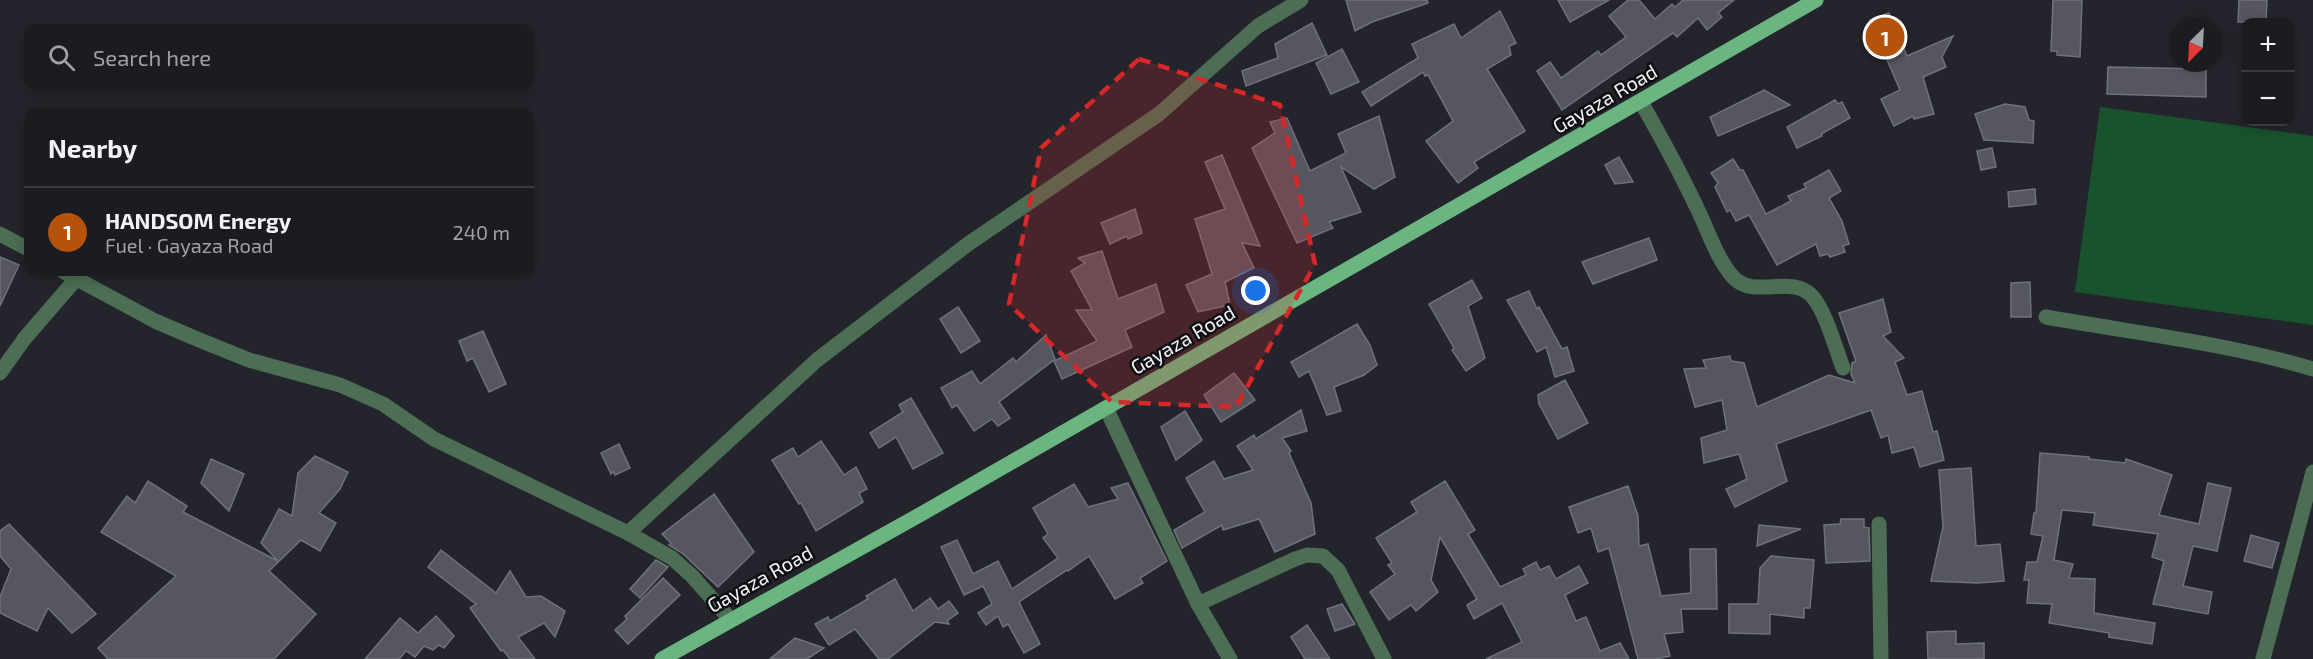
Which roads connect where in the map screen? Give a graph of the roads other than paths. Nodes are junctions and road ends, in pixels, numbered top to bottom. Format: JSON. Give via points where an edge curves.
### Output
{"nodes":[{"id":1,"x":1301,"y":0,"type":"edge"},
{"id":2,"x":1816,"y":0,"type":"edge"},
{"id":3,"x":1641,"y":102,"type":"junction"},
{"id":4,"x":0,"y":234,"type":"edge"},
{"id":5,"x":24,"y":247,"type":"edge"},
{"id":6,"x":69,"y":276,"type":"edge"},
{"id":7,"x":72,"y":276,"type":"edge"},
{"id":8,"x":2046,"y":317,"type":"dead end"},
{"id":9,"x":1843,"y":368,"type":"dead end"},
{"id":10,"x":2313,"y":369,"type":"edge"},
{"id":11,"x":0,"y":372,"type":"edge"},
{"id":12,"x":1106,"y":408,"type":"junction"},
{"id":13,"x":2313,"y":472,"type":"edge"},
{"id":14,"x":1879,"y":524,"type":"dead end"},
{"id":15,"x":628,"y":533,"type":"junction"},
{"id":16,"x":1198,"y":604,"type":"junction"},
{"id":17,"x":730,"y":620,"type":"junction"},
{"id":18,"x":662,"y":659,"type":"edge"},
{"id":19,"x":1230,"y":659,"type":"edge"},
{"id":20,"x":1384,"y":659,"type":"edge"},
{"id":21,"x":1881,"y":659,"type":"edge"},
{"id":22,"x":2263,"y":659,"type":"edge"}],
"edges":[{"from":1,"to":15,"type":"street","via":[[1258,26],[1160,114],[968,244],[817,360]]},
{"from":2,"to":3,"type":"main road","name":"Gayaza Road"},
{"from":3,"to":9,"type":"street","via":[[1734,278],[1752,286],[1788,285],[1810,294],[1821,311]]},
{"from":3,"to":12,"type":"main road","name":"Gayaza Road"},
{"from":4,"to":5,"type":"street"},
{"from":6,"to":11,"type":"street"},
{"from":7,"to":15,"type":"street","via":[[197,339],[249,360],[340,385],[383,404],[434,439]]},
{"from":8,"to":10,"type":"street","via":[[2216,347]]},
{"from":12,"to":16,"type":"street"},
{"from":12,"to":17,"type":"main road","name":"Gayaza Road"},
{"from":13,"to":22,"type":"street"},
{"from":14,"to":21,"type":"street"},
{"from":15,"to":17,"type":"street","via":[[672,558]]},
{"from":16,"to":19,"type":"street"},
{"from":16,"to":20,"type":"street","via":[[1295,559],[1323,555],[1338,570]]},
{"from":17,"to":18,"type":"main road","name":"Gayaza Road"}]}
